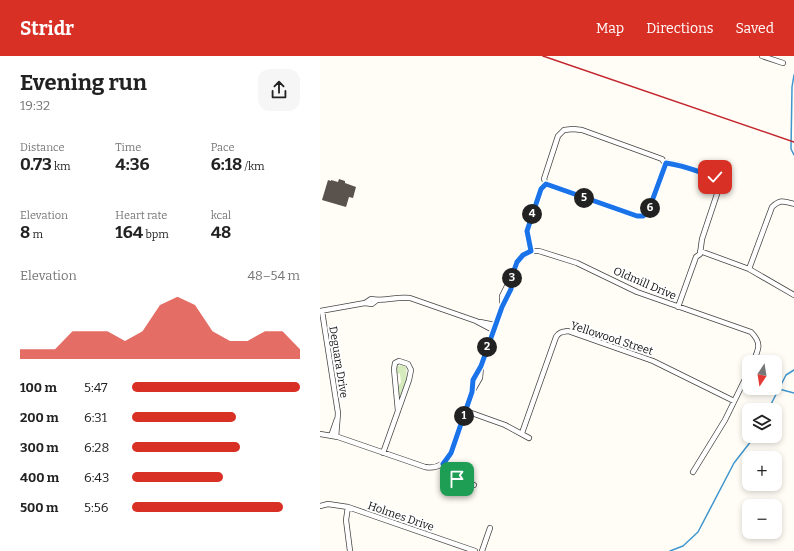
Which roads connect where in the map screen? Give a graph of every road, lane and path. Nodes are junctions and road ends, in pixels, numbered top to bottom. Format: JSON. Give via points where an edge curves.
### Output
{"nodes":[{"id":1,"x":762,"y":56,"type":"edge"},
{"id":2,"x":783,"y":63,"type":"dead end"},
{"id":3,"x":666,"y":163,"type":"junction"},
{"id":4,"x":546,"y":184,"type":"junction"},
{"id":5,"x":794,"y":204,"type":"edge"},
{"id":6,"x":531,"y":251,"type":"junction"},
{"id":7,"x":700,"y":252,"type":"junction"},
{"id":8,"x":749,"y":269,"type":"junction"},
{"id":9,"x":794,"y":295,"type":"edge"},
{"id":10,"x":678,"y":307,"type":"junction"},
{"id":11,"x":321,"y":311,"type":"edge"},
{"id":12,"x":494,"y":327,"type":"junction"},
{"id":13,"x":757,"y":355,"type":"edge"},
{"id":14,"x":742,"y":385,"type":"edge"},
{"id":15,"x":734,"y":401,"type":"junction"},
{"id":16,"x":398,"y":411,"type":"junction"},
{"id":17,"x":466,"y":412,"type":"junction"},
{"id":18,"x":522,"y":433,"type":"junction"},
{"id":19,"x":320,"y":434,"type":"edge"},
{"id":20,"x":332,"y":436,"type":"junction"},
{"id":21,"x":320,"y":438,"type":"edge"},
{"id":22,"x":529,"y":438,"type":"dead end"},
{"id":23,"x":384,"y":453,"type":"junction"},
{"id":24,"x":443,"y":464,"type":"junction"},
{"id":25,"x":693,"y":472,"type":"dead end"},
{"id":26,"x":474,"y":485,"type":"dead end"},
{"id":27,"x":320,"y":506,"type":"edge"},
{"id":28,"x":348,"y":507,"type":"junction"},
{"id":29,"x":490,"y":528,"type":"dead end"},
{"id":30,"x":350,"y":551,"type":"edge"},
{"id":31,"x":475,"y":551,"type":"edge"},
{"id":32,"x":482,"y":551,"type":"edge"}],
"edges":[{"from":1,"to":2,"type":"street"},
{"from":3,"to":4,"type":"street","via":[[648,212],[643,216]]},
{"from":3,"to":4,"type":"street","via":[[662,159],[589,133],[573,129],[564,130],[558,136],[544,179]]},
{"from":3,"to":7,"type":"street","via":[[715,177],[718,182],[719,188]]},
{"from":4,"to":6,"type":"street","via":[[541,189],[527,229]]},
{"from":5,"to":8,"type":"street","via":[[783,201],[772,207]]},
{"from":6,"to":10,"type":"street","name":"Oldmill Drive","via":[[543,251],[577,263],[637,292]]},
{"from":6,"to":12,"type":"street","via":[[519,259],[502,296],[502,307]]},
{"from":7,"to":8,"type":"street"},
{"from":7,"to":10,"type":"street"},
{"from":8,"to":9,"type":"street"},
{"from":10,"to":13,"type":"street","name":"Oldmill Drive","via":[[751,332],[759,344]]},
{"from":11,"to":12,"type":"street","via":[[372,304],[377,300],[410,298]]},
{"from":11,"to":20,"type":"street","name":"Deguara Drive","via":[[338,418]]},
{"from":12,"to":17,"type":"street","via":[[481,366],[473,380]]},
{"from":14,"to":15,"type":"street"},
{"from":15,"to":18,"type":"street","name":"Yellowood Street","via":[[653,361],[563,332],[556,337]]},
{"from":15,"to":25,"type":"street"},
{"from":16,"to":16,"type":"street","via":[[394,369],[395,363],[399,361],[408,364],[411,370]]},
{"from":16,"to":23,"type":"street"},
{"from":17,"to":18,"type":"street"},
{"from":17,"to":24,"type":"street","via":[[450,455]]},
{"from":18,"to":22,"type":"street"},
{"from":19,"to":20,"type":"street"},
{"from":20,"to":21,"type":"street"},
{"from":20,"to":23,"type":"street"},
{"from":23,"to":24,"type":"street","via":[[425,467]]},
{"from":24,"to":26,"type":"street","via":[[456,478]]},
{"from":27,"to":28,"type":"street","name":"Holmes Drive","via":[[328,504]]},
{"from":28,"to":30,"type":"street","via":[[346,520]]},
{"from":28,"to":31,"type":"street","name":"Holmes Drive"},
{"from":29,"to":32,"type":"street"}]}
